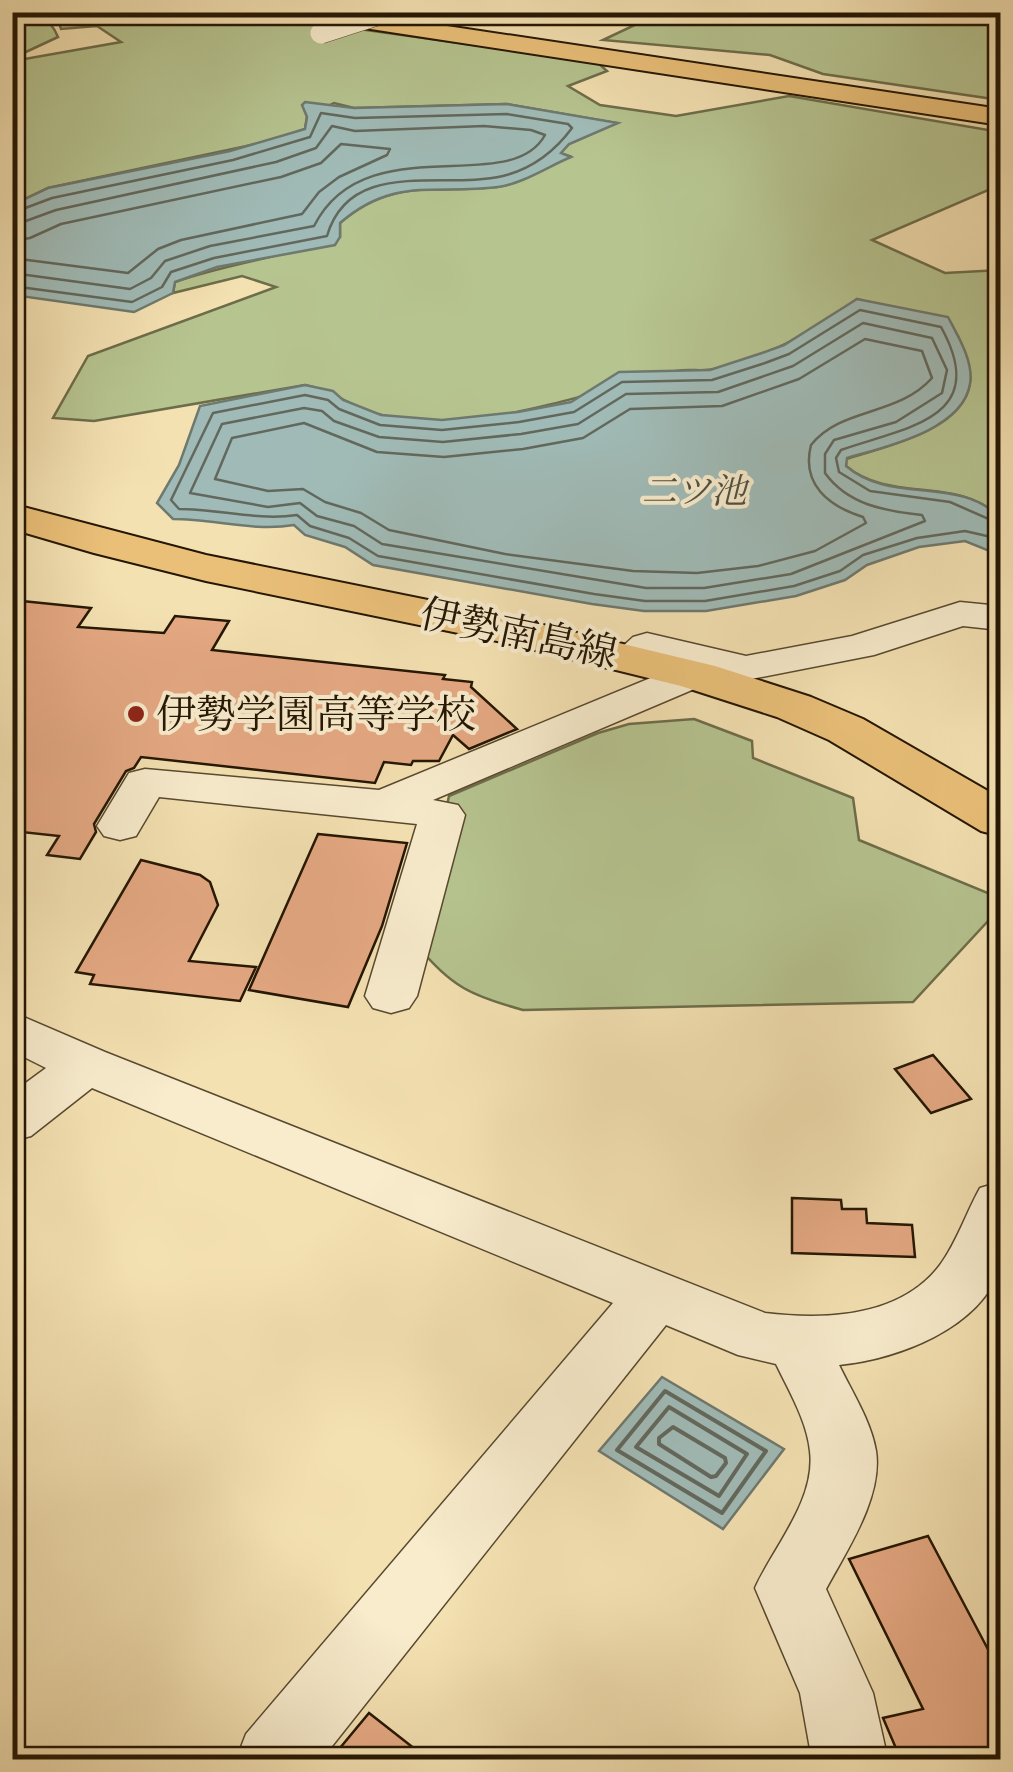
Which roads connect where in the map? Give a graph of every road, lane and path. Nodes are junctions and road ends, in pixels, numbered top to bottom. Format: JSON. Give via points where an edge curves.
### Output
{"nodes":[{"id":1,"x":305,"y":12,"type":"edge"},
{"id":2,"x":358,"y":12,"type":"edge"},
{"id":3,"x":386,"y":12,"type":"edge"},
{"id":4,"x":321,"y":33,"type":"dead end"},
{"id":5,"x":1000,"y":109,"type":"edge"},
{"id":6,"x":1000,"y":117,"type":"edge"},
{"id":7,"x":12,"y":516,"type":"edge"},
{"id":8,"x":1000,"y":618,"type":"edge"},
{"id":9,"x":632,"y":658,"type":"junction"},
{"id":10,"x":692,"y":675,"type":"junction"},
{"id":11,"x":384,"y":804,"type":"junction"},
{"id":12,"x":1000,"y":820,"type":"edge"},
{"id":13,"x":120,"y":826,"type":"dead end"},
{"id":14,"x":391,"y":996,"type":"dead end"},
{"id":15,"x":12,"y":1028,"type":"edge"},
{"id":16,"x":86,"y":1065,"type":"junction"},
{"id":17,"x":12,"y":1122,"type":"edge"},
{"id":18,"x":1000,"y":1203,"type":"edge"},
{"id":19,"x":655,"y":1295,"type":"junction"},
{"id":20,"x":798,"y":1342,"type":"junction"},
{"id":21,"x":273,"y":1760,"type":"edge"},
{"id":22,"x":850,"y":1760,"type":"edge"}],
"edges":[{"from":1,"to":6,"type":"main road"},
{"from":2,"to":5,"type":"main road"},
{"from":3,"to":4,"type":"street","bridge":true},
{"from":7,"to":9,"type":"main road","name":"伊勢南島線","via":[[110,544]]},
{"from":8,"to":9,"type":"street","via":[[960,614],[860,647],[746,668],[647,645]]},
{"from":9,"to":10,"type":"main road","name":"伊勢南島線"},
{"from":10,"to":11,"type":"street"},
{"from":10,"to":12,"type":"main road","name":"伊勢南島線","via":[[798,709],[930,775]]},
{"from":11,"to":13,"type":"street","via":[[145,782]]},
{"from":11,"to":14,"type":"street","via":[[442,815]]},
{"from":15,"to":16,"type":"street"},
{"from":16,"to":17,"type":"street"},
{"from":16,"to":19,"type":"street"},
{"from":18,"to":20,"type":"street","via":[[960,1283],[940,1301],[872,1336]]},
{"from":19,"to":20,"type":"street","via":[[730,1328]]},
{"from":19,"to":21,"type":"street"},
{"from":20,"to":22,"type":"street","via":[[842,1450],[844,1472],[790,1588],[834,1686],[849,1730]]}]}
